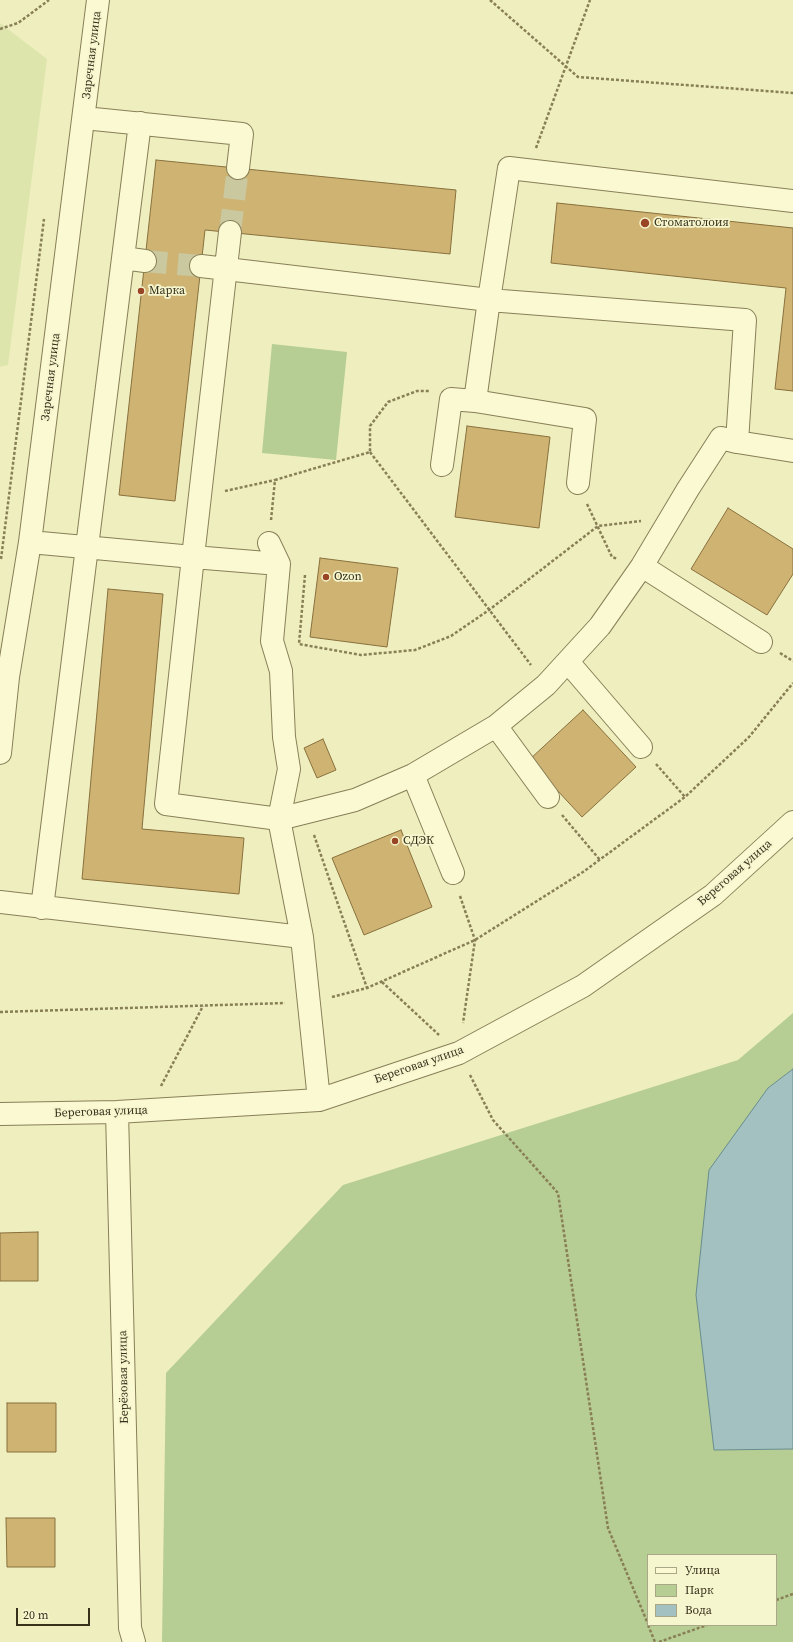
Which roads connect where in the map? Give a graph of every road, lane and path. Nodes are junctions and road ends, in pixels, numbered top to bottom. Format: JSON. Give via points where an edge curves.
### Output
{"nodes":[{"id":1,"x":48,"y":0,"type":"edge"},
{"id":2,"x":98,"y":0,"type":"edge"},
{"id":3,"x":490,"y":0,"type":"edge"},
{"id":4,"x":590,"y":0,"type":"edge"},
{"id":5,"x":0,"y":29,"type":"edge"},
{"id":6,"x":793,"y":93,"type":"edge"},
{"id":7,"x":84,"y":118,"type":"junction"},
{"id":8,"x":140,"y":123,"type":"junction"},
{"id":9,"x":238,"y":168,"type":"tunnel mouth"},
{"id":10,"x":528,"y":170,"type":"junction"},
{"id":11,"x":793,"y":201,"type":"edge"},
{"id":12,"x":45,"y":213,"type":"dead end"},
{"id":13,"x":230,"y":232,"type":"tunnel mouth"},
{"id":14,"x":122,"y":258,"type":"junction"},
{"id":15,"x":145,"y":261,"type":"tunnel mouth"},
{"id":16,"x":201,"y":266,"type":"tunnel mouth"},
{"id":17,"x":226,"y":270,"type":"junction"},
{"id":18,"x":489,"y":300,"type":"junction"},
{"id":19,"x":435,"y":391,"type":"dead end"},
{"id":20,"x":475,"y":401,"type":"junction"},
{"id":21,"x":737,"y":442,"type":"junction"},
{"id":22,"x":793,"y":451,"type":"edge"},
{"id":23,"x":370,"y":452,"type":"junction"},
{"id":24,"x":442,"y":465,"type":"dead end"},
{"id":25,"x":275,"y":480,"type":"junction"},
{"id":26,"x":578,"y":483,"type":"joint"},
{"id":27,"x":200,"y":497,"type":"junction"},
{"id":28,"x":647,"y":520,"type":"dead end"},
{"id":29,"x":598,"y":526,"type":"junction"},
{"id":30,"x":30,"y":542,"type":"junction"},
{"id":31,"x":269,"y":543,"type":"joint"},
{"id":32,"x":87,"y":547,"type":"junction"},
{"id":33,"x":193,"y":557,"type":"junction"},
{"id":34,"x":1,"y":560,"type":"dead end"},
{"id":35,"x":279,"y":564,"type":"junction"},
{"id":36,"x":642,"y":566,"type":"junction"},
{"id":37,"x":305,"y":575,"type":"dead end"},
{"id":38,"x":489,"y":610,"type":"junction"},
{"id":39,"x":761,"y":642,"type":"dead end"},
{"id":40,"x":568,"y":662,"type":"junction"},
{"id":41,"x":4,"y":677,"type":"edge"},
{"id":42,"x":793,"y":683,"type":"edge"},
{"id":43,"x":546,"y":685,"type":"junction"},
{"id":44,"x":496,"y":726,"type":"junction"},
{"id":45,"x":641,"y":747,"type":"joint"},
{"id":46,"x":0,"y":753,"type":"edge"},
{"id":47,"x":413,"y":775,"type":"junction"},
{"id":48,"x":548,"y":797,"type":"joint"},
{"id":49,"x":685,"y":797,"type":"junction"},
{"id":50,"x":306,"y":812,"type":"junction"},
{"id":51,"x":279,"y":819,"type":"junction"},
{"id":52,"x":793,"y":822,"type":"edge"},
{"id":53,"x":600,"y":860,"type":"junction"},
{"id":54,"x":453,"y":873,"type":"joint"},
{"id":55,"x":0,"y":902,"type":"edge"},
{"id":56,"x":42,"y":908,"type":"junction"},
{"id":57,"x":302,"y":937,"type":"junction"},
{"id":58,"x":475,"y":940,"type":"junction"},
{"id":59,"x":382,"y":982,"type":"junction"},
{"id":60,"x":367,"y":988,"type":"junction"},
{"id":61,"x":309,"y":1002,"type":"junction"},
{"id":62,"x":204,"y":1006,"type":"junction"},
{"id":63,"x":0,"y":1012,"type":"edge"},
{"id":64,"x":459,"y":1053,"type":"junction"},
{"id":65,"x":319,"y":1100,"type":"junction"},
{"id":66,"x":148,"y":1110,"type":"junction"},
{"id":67,"x":117,"y":1112,"type":"junction"},
{"id":68,"x":0,"y":1114,"type":"edge"},
{"id":69,"x":793,"y":1594,"type":"edge"},
{"id":70,"x":777,"y":1600,"type":"edge"},
{"id":71,"x":647,"y":1623,"type":"edge"},
{"id":72,"x":648,"y":1626,"type":"edge"},
{"id":73,"x":704,"y":1626,"type":"edge"},
{"id":74,"x":134,"y":1642,"type":"edge"},
{"id":75,"x":655,"y":1642,"type":"edge"},
{"id":76,"x":659,"y":1642,"type":"edge"}],
"edges":[{"from":1,"to":5,"type":"path","via":[[18,23]]},
{"from":2,"to":7,"type":"street","name":"Заречная улица"},
{"from":3,"to":6,"type":"path","via":[[578,77]]},
{"from":4,"to":10,"type":"path"},
{"from":7,"to":8,"type":"street"},
{"from":7,"to":30,"type":"street","name":"Заречная улица"},
{"from":8,"to":9,"type":"street","via":[[242,134]]},
{"from":8,"to":14,"type":"street"},
{"from":10,"to":11,"type":"street"},
{"from":10,"to":18,"type":"street","via":[[509,168]]},
{"from":12,"to":34,"type":"path"},
{"from":13,"to":17,"type":"street"},
{"from":14,"to":15,"type":"street"},
{"from":14,"to":32,"type":"street"},
{"from":16,"to":17,"type":"street"},
{"from":17,"to":18,"type":"street"},
{"from":17,"to":27,"type":"street"},
{"from":18,"to":20,"type":"street"},
{"from":18,"to":21,"type":"street","via":[[745,320]]},
{"from":19,"to":23,"type":"path","via":[[417,391],[388,402],[370,426]]},
{"from":20,"to":24,"type":"street","via":[[451,399]]},
{"from":20,"to":26,"type":"street","via":[[584,419]]},
{"from":21,"to":22,"type":"street"},
{"from":21,"to":36,"type":"street","via":[[721,438]]},
{"from":23,"to":25,"type":"path"},
{"from":23,"to":38,"type":"path"},
{"from":25,"to":27,"type":"path"},
{"from":25,"to":31,"type":"path"},
{"from":26,"to":29,"type":"path"},
{"from":27,"to":33,"type":"street"},
{"from":28,"to":29,"type":"path"},
{"from":29,"to":36,"type":"path","via":[[612,557]]},
{"from":29,"to":38,"type":"path"},
{"from":30,"to":32,"type":"street"},
{"from":30,"to":41,"type":"street","name":"Заречная улица"},
{"from":31,"to":35,"type":"street"},
{"from":32,"to":33,"type":"street"},
{"from":32,"to":56,"type":"street"},
{"from":33,"to":35,"type":"street"},
{"from":33,"to":51,"type":"street","via":[[166,804]]},
{"from":35,"to":51,"type":"street","via":[[272,641],[281,671],[284,737],[289,769]]},
{"from":36,"to":39,"type":"street"},
{"from":36,"to":40,"type":"street","via":[[600,626]]},
{"from":37,"to":38,"type":"path","via":[[299,644],[361,654],[415,650],[451,636]]},
{"from":38,"to":43,"type":"path"},
{"from":40,"to":43,"type":"street"},
{"from":40,"to":45,"type":"street"},
{"from":41,"to":46,"type":"street","name":"Заречная улица"},
{"from":42,"to":49,"type":"path","via":[[749,737]]},
{"from":43,"to":44,"type":"street"},
{"from":44,"to":47,"type":"street"},
{"from":44,"to":48,"type":"street"},
{"from":45,"to":49,"type":"path"},
{"from":47,"to":50,"type":"street","via":[[355,800]]},
{"from":47,"to":54,"type":"street"},
{"from":48,"to":53,"type":"path"},
{"from":49,"to":53,"type":"path"},
{"from":50,"to":51,"type":"street"},
{"from":50,"to":60,"type":"path"},
{"from":51,"to":57,"type":"street"},
{"from":52,"to":64,"type":"street","name":"Береговая улица","via":[[713,895],[583,986]]},
{"from":53,"to":58,"type":"path"},
{"from":54,"to":58,"type":"path"},
{"from":55,"to":56,"type":"street"},
{"from":56,"to":57,"type":"street"},
{"from":57,"to":61,"type":"street"},
{"from":58,"to":59,"type":"path"},
{"from":58,"to":64,"type":"path"},
{"from":59,"to":60,"type":"path"},
{"from":59,"to":64,"type":"path"},
{"from":60,"to":61,"type":"path"},
{"from":61,"to":62,"type":"path"},
{"from":61,"to":65,"type":"street"},
{"from":62,"to":63,"type":"path"},
{"from":62,"to":66,"type":"path"},
{"from":64,"to":65,"type":"street","name":"Береговая улица"},
{"from":64,"to":71,"type":"path","via":[[493,1120],[558,1193],[608,1528]]},
{"from":65,"to":66,"type":"street","name":"Береговая улица"},
{"from":66,"to":67,"type":"street","name":"Береговая улица"},
{"from":67,"to":68,"type":"street","name":"Береговая улица"},
{"from":67,"to":74,"type":"street","name":"Берёзовая улица","via":[[130,1628]]},
{"from":69,"to":70,"type":"path"},
{"from":72,"to":75,"type":"path"},
{"from":73,"to":76,"type":"path"}]}
